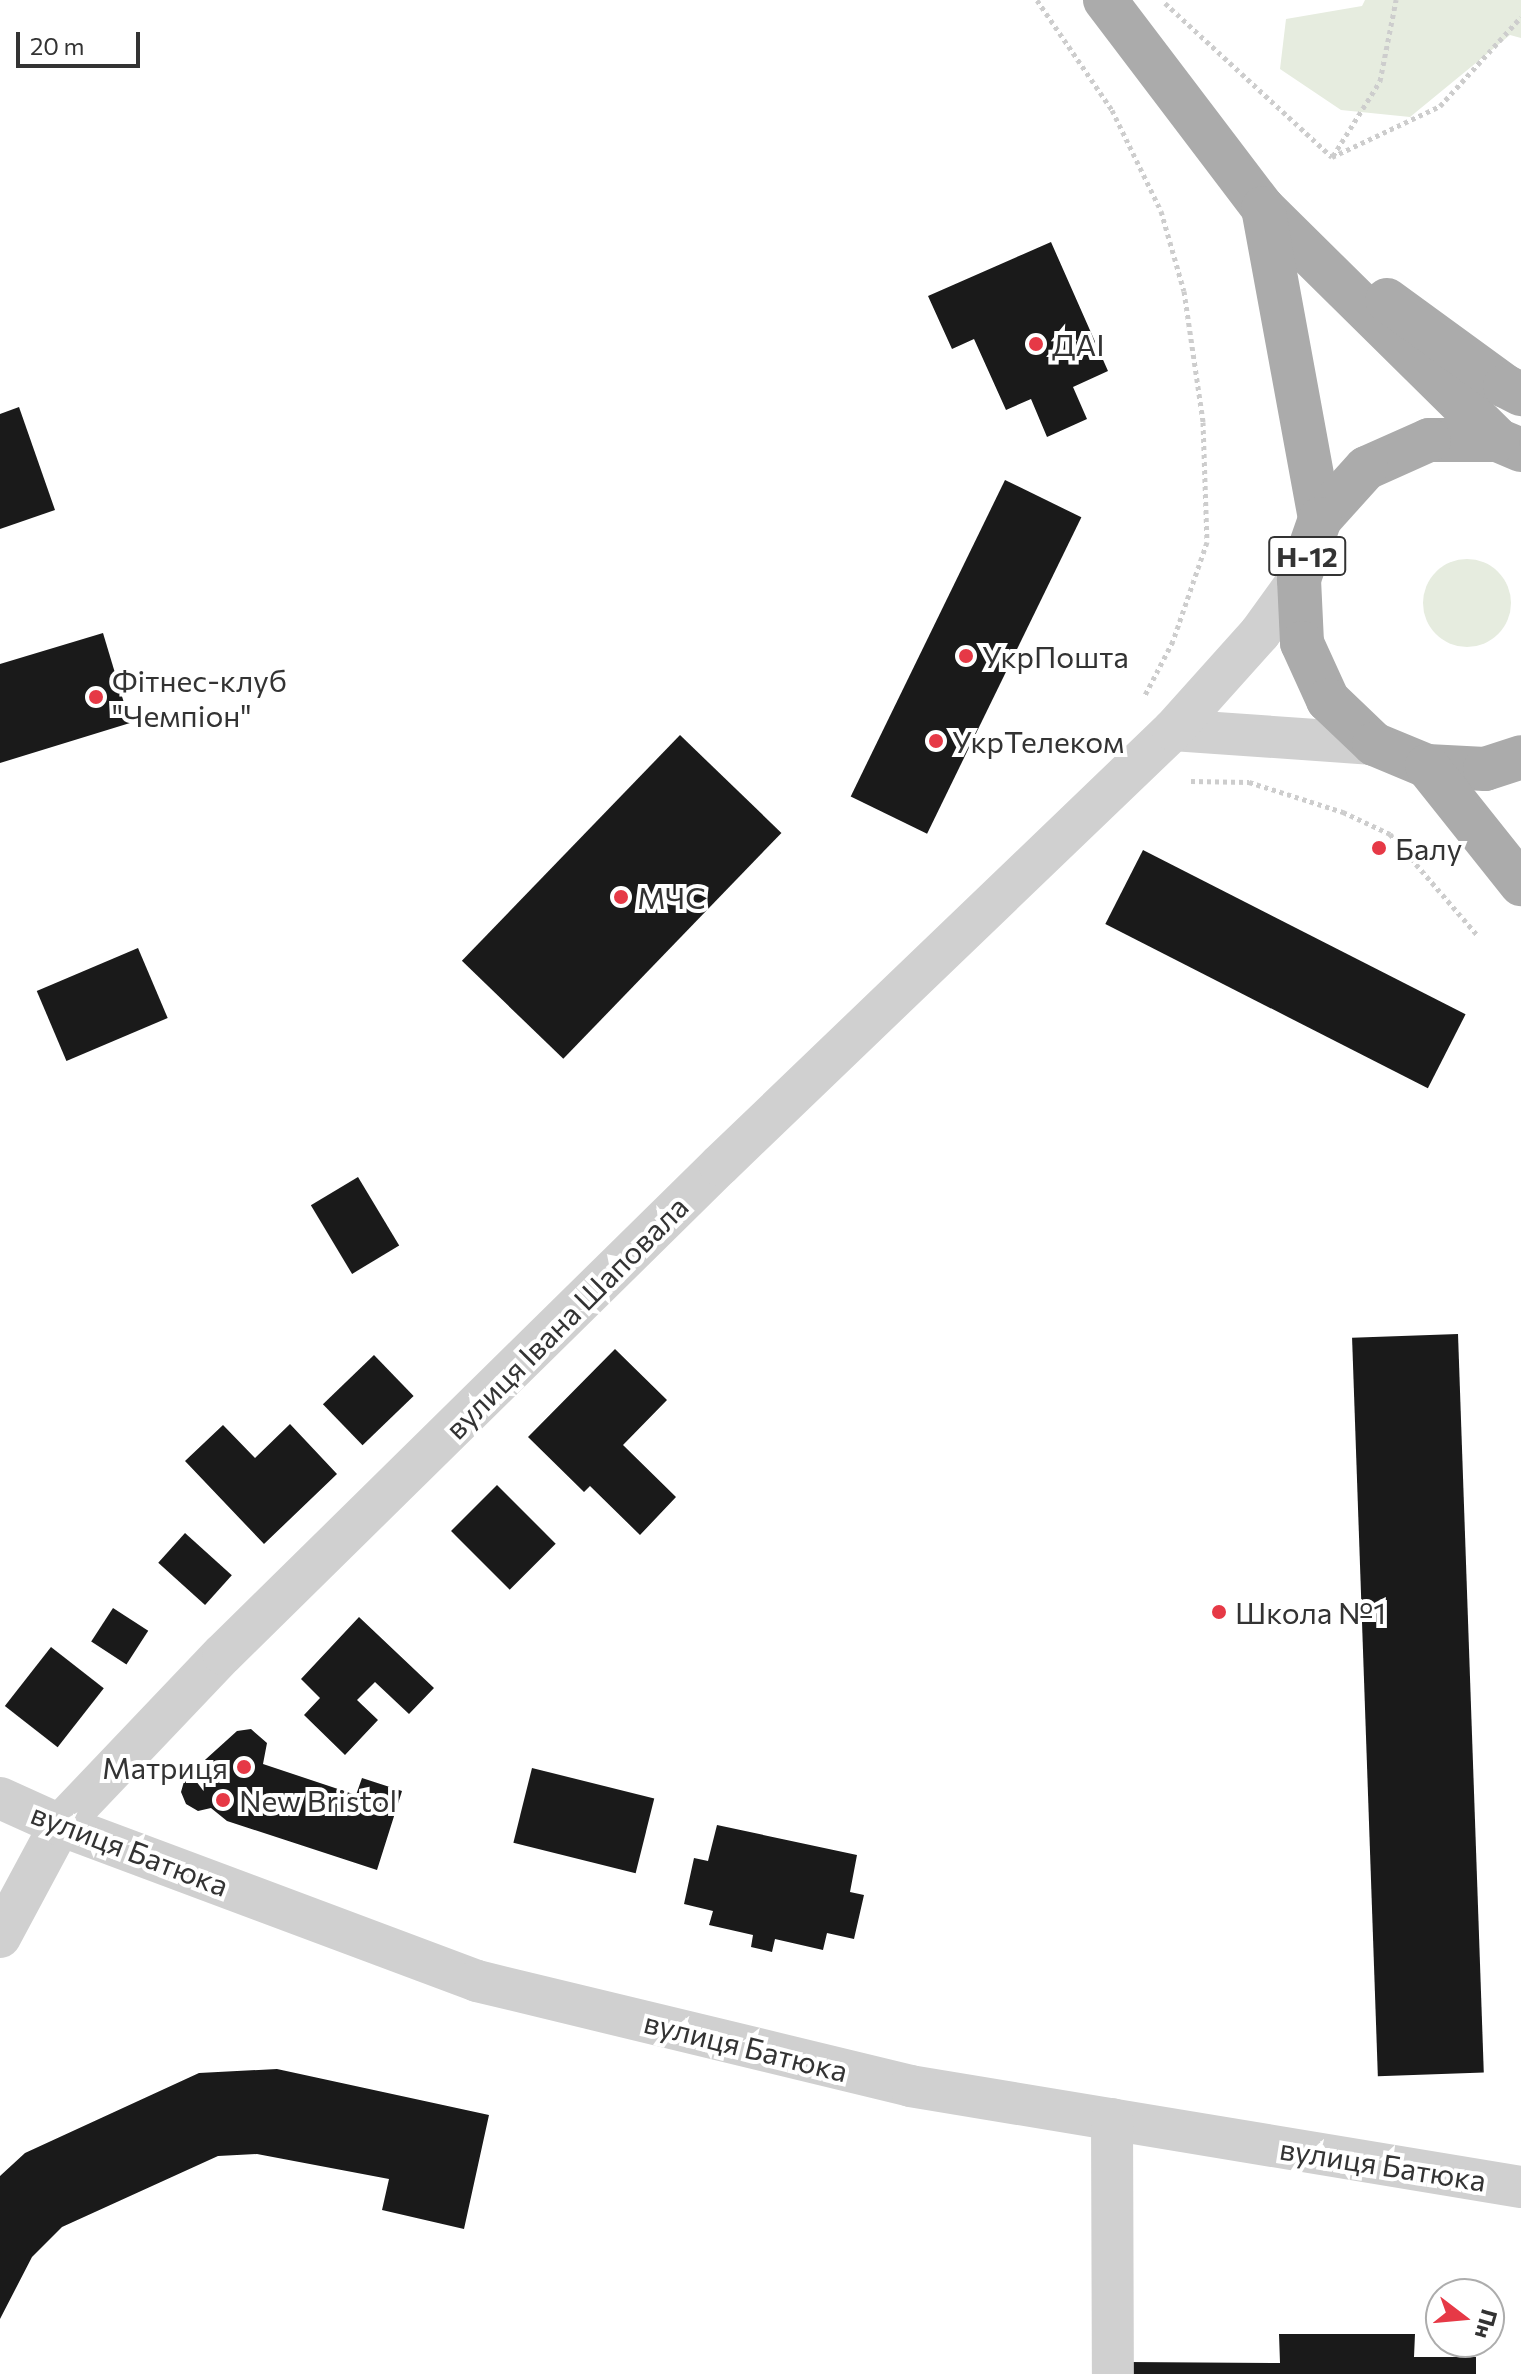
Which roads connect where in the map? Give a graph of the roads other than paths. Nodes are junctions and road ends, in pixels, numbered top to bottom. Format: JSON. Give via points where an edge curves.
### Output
{"nodes":[{"id":1,"x":1105,"y":0,"type":"edge"},
{"id":2,"x":1263,"y":208,"type":"junction"},
{"id":3,"x":1521,"y":394,"type":"edge"},
{"id":4,"x":1509,"y":445,"type":"edge"},
{"id":5,"x":1320,"y":519,"type":"junction"},
{"id":6,"x":1299,"y":579,"type":"junction"},
{"id":7,"x":1173,"y":730,"type":"junction"},
{"id":8,"x":1374,"y":744,"type":"junction"},
{"id":9,"x":1521,"y":757,"type":"edge"},
{"id":10,"x":1427,"y":766,"type":"junction"},
{"id":11,"x":1521,"y":884,"type":"edge"},
{"id":12,"x":0,"y":1798,"type":"edge"},
{"id":13,"x":60,"y":1825,"type":"junction"},
{"id":14,"x":0,"y":1937,"type":"edge"},
{"id":15,"x":1112,"y":2119,"type":"junction"},
{"id":16,"x":1521,"y":2187,"type":"edge"},
{"id":17,"x":1113,"y":2374,"type":"edge"}],
"edges":[{"from":1,"to":2,"type":"main road","number":"Н-12"},
{"from":2,"to":3,"type":"main road","number":"Н-12"},
{"from":2,"to":4,"type":"main road"},
{"from":2,"to":5,"type":"main road","number":"Н-12"},
{"from":4,"to":5,"type":"main road","number":"Н-12","via":[[1429,440],[1366,468]]},
{"from":5,"to":6,"type":"main road","number":"Н-12"},
{"from":6,"to":7,"type":"street","name":"вулиця Івана Шаповала","via":[[1260,633]]},
{"from":6,"to":8,"type":"main road","number":"Н-12","via":[[1302,643],[1328,700]]},
{"from":7,"to":8,"type":"street"},
{"from":7,"to":13,"type":"street","name":"вулиця Івана Шаповала","via":[[223,1654]]},
{"from":8,"to":10,"type":"main road","number":"Н-12"},
{"from":9,"to":10,"type":"main road","number":"Н-12","via":[[1485,769]]},
{"from":10,"to":11,"type":"main road"},
{"from":12,"to":13,"type":"street","name":"вулиця Батюка"},
{"from":13,"to":14,"type":"street","name":"вулиця Івана Шаповала"},
{"from":13,"to":15,"type":"street","name":"вулиця Батюка","via":[[477,1981],[910,2086]]},
{"from":15,"to":16,"type":"street","name":"вулиця Батюка"},
{"from":15,"to":17,"type":"street"}]}
